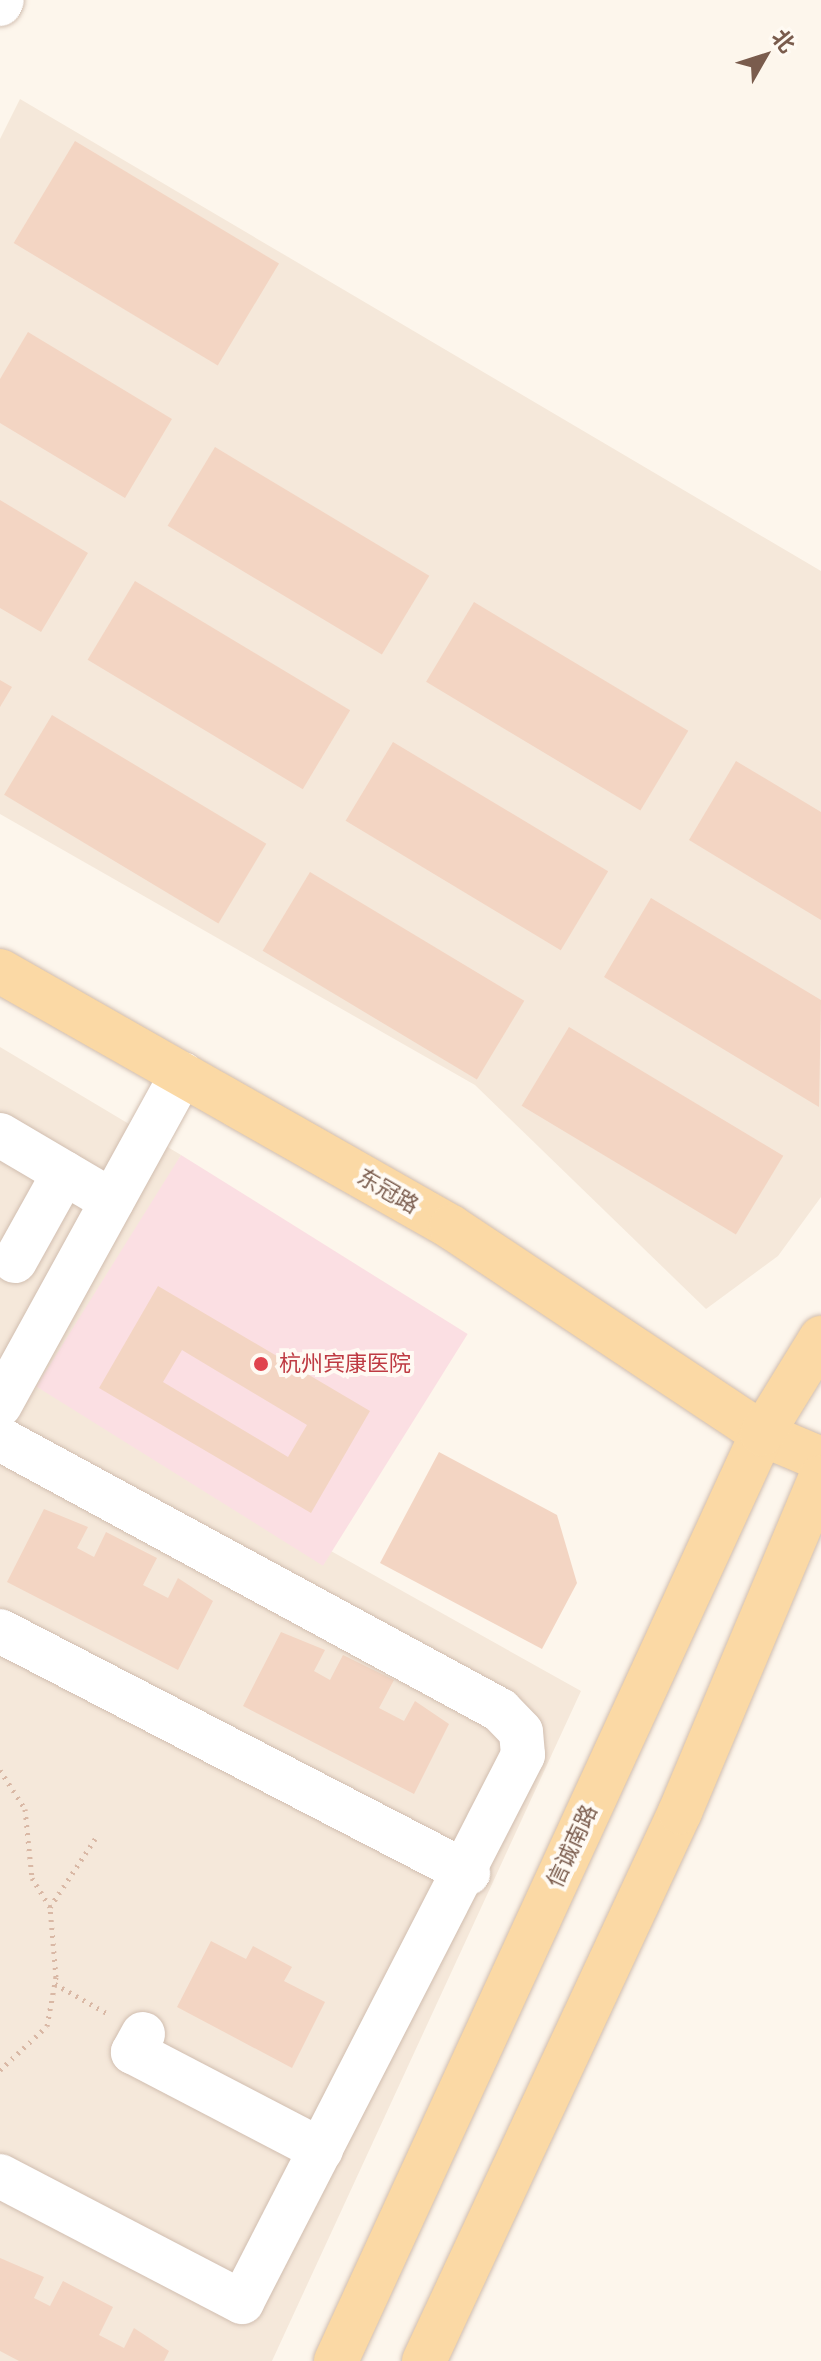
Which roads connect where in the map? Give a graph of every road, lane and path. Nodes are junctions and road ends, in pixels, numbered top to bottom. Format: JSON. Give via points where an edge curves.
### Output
{"nodes":[{"id":1,"x":0,"y":971,"type":"edge"},
{"id":2,"x":182,"y":1074,"type":"junction"},
{"id":3,"x":0,"y":1135,"type":"edge"},
{"id":4,"x":64,"y":1173,"type":"junction"},
{"id":5,"x":112,"y":1201,"type":"junction"},
{"id":6,"x":15,"y":1261,"type":"dead end"},
{"id":7,"x":821,"y":1338,"type":"edge"},
{"id":8,"x":0,"y":1405,"type":"edge"},
{"id":9,"x":762,"y":1434,"type":"junction"},
{"id":10,"x":0,"y":1439,"type":"edge"},
{"id":11,"x":819,"y":1480,"type":"edge"},
{"id":12,"x":0,"y":1631,"type":"edge"},
{"id":13,"x":0,"y":1770,"type":"edge"},
{"id":14,"x":95,"y":1839,"type":"dead end"},
{"id":15,"x":468,"y":1873,"type":"junction"},
{"id":16,"x":50,"y":1907,"type":"junction"},
{"id":17,"x":55,"y":1984,"type":"junction"},
{"id":18,"x":143,"y":2034,"type":"joint"},
{"id":19,"x":0,"y":2070,"type":"edge"},
{"id":20,"x":321,"y":2150,"type":"junction"},
{"id":21,"x":0,"y":2176,"type":"edge"},
{"id":22,"x":336,"y":2361,"type":"edge"},
{"id":23,"x":424,"y":2361,"type":"edge"}],
"edges":[{"from":1,"to":2,"type":"main road","name":"东冠路"},
{"from":2,"to":5,"type":"lane"},
{"from":2,"to":9,"type":"main road","name":"东冠路","via":[[451,1227]]},
{"from":3,"to":4,"type":"lane"},
{"from":4,"to":5,"type":"lane"},
{"from":4,"to":6,"type":"lane"},
{"from":5,"to":8,"type":"lane"},
{"from":7,"to":9,"type":"main road","name":"信诚南路"},
{"from":9,"to":11,"type":"main road","name":"东冠路"},
{"from":9,"to":22,"type":"main road","name":"信诚南路"},
{"from":10,"to":15,"type":"lane","via":[[500,1710],[521,1732],[523,1755]]},
{"from":11,"to":23,"type":"main road","via":[[680,1812]]},
{"from":12,"to":15,"type":"lane"},
{"from":13,"to":16,"type":"path","via":[[25,1809],[32,1878]]},
{"from":14,"to":16,"type":"path"},
{"from":15,"to":20,"type":"lane"},
{"from":16,"to":17,"type":"path"},
{"from":17,"to":18,"type":"path"},
{"from":17,"to":19,"type":"path","via":[[47,2026]]},
{"from":18,"to":20,"type":"lane","via":[[133,2052]]},
{"from":20,"to":21,"type":"lane","via":[[242,2302]]}]}
